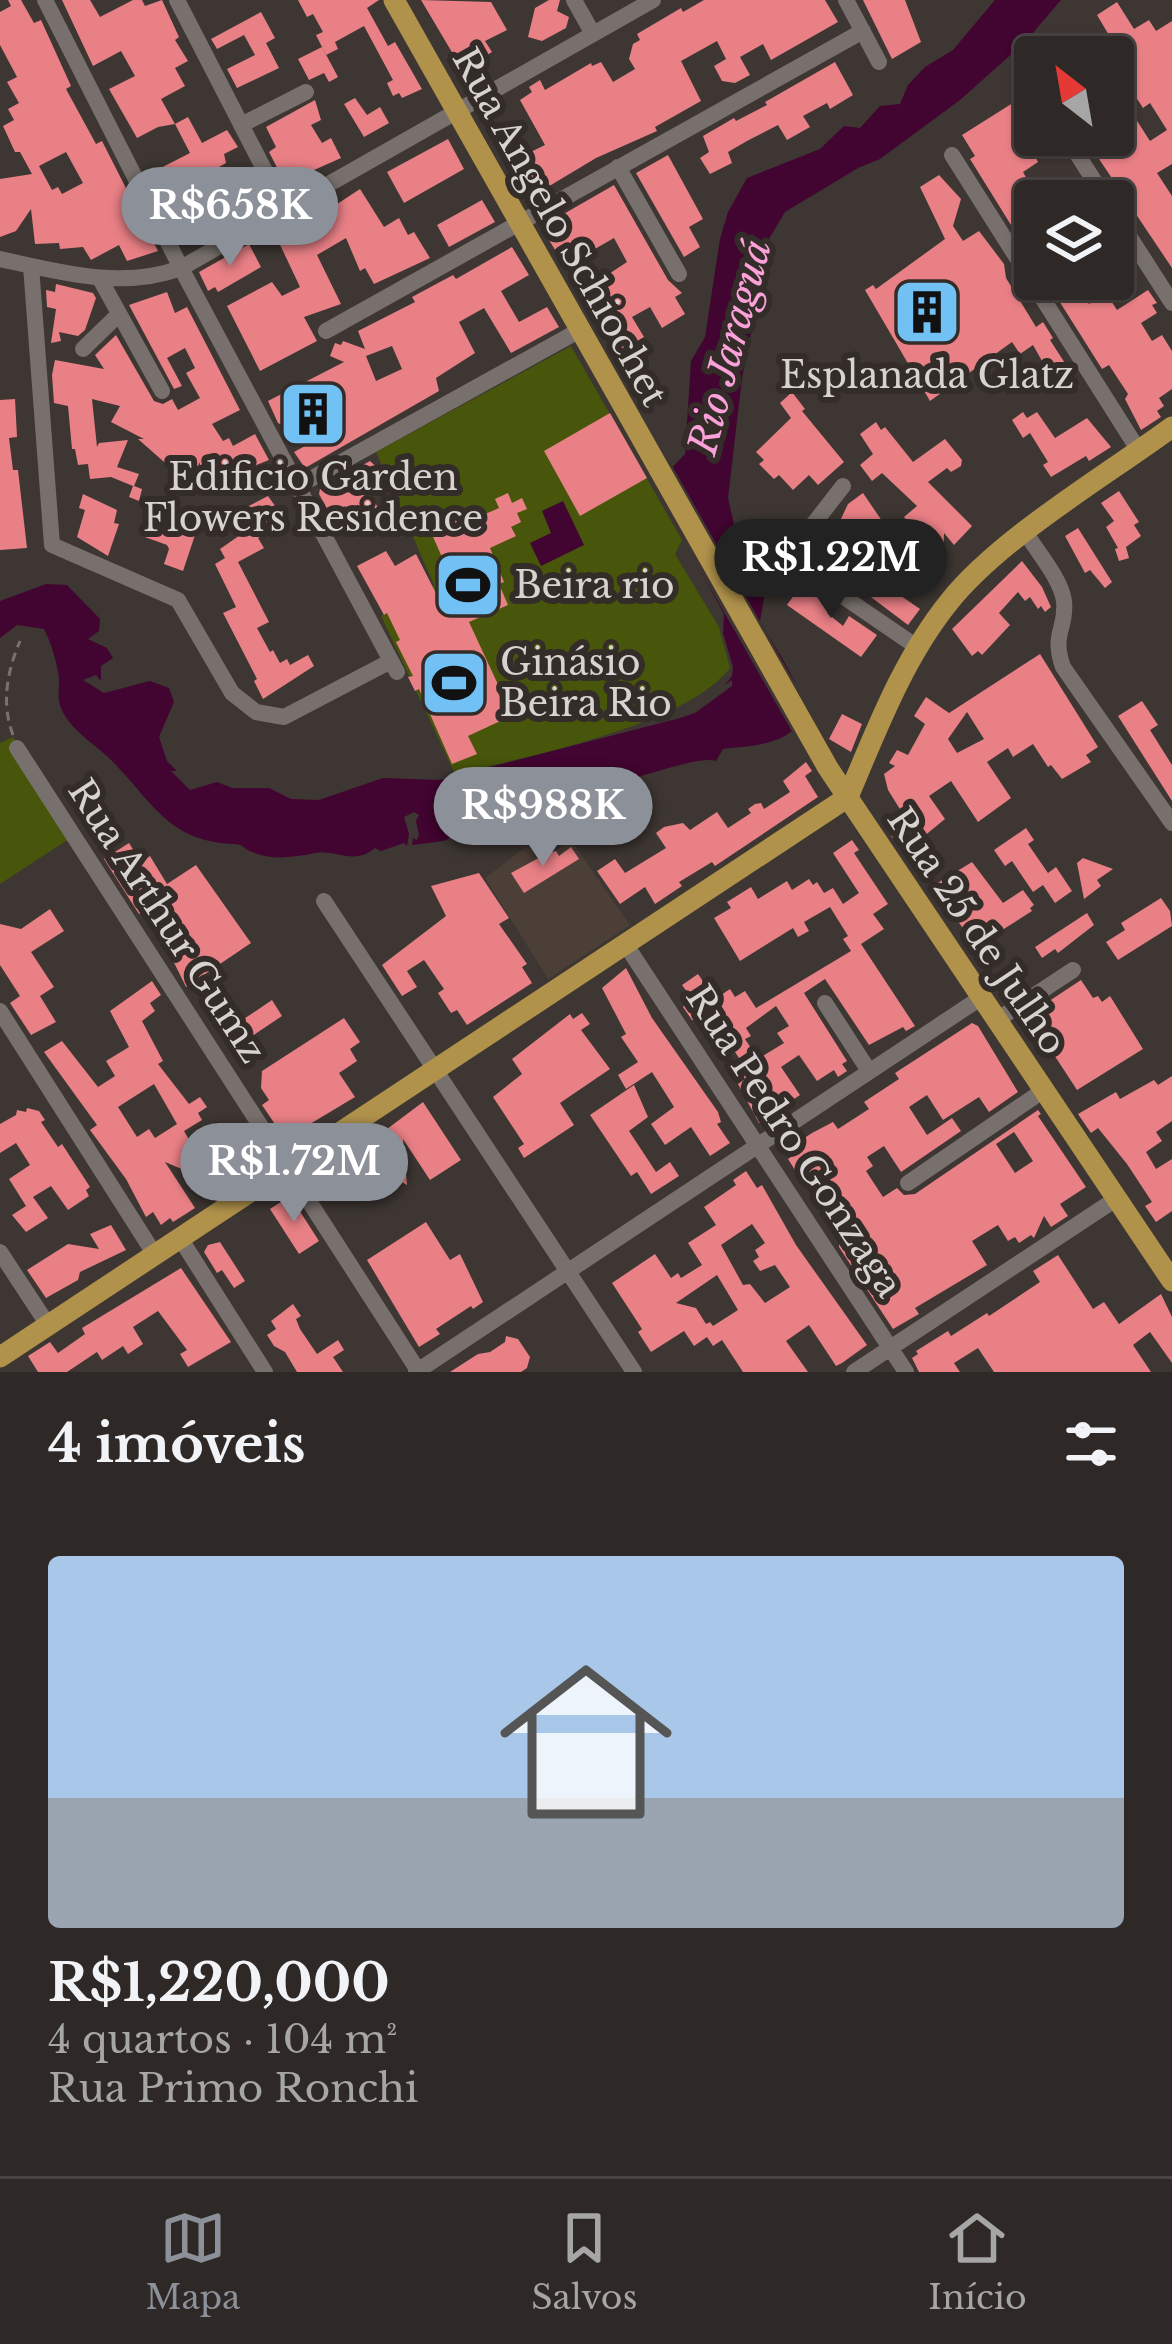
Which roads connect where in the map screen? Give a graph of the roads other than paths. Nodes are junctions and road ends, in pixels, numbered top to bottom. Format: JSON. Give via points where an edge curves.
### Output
{"nodes":[{"id":1,"x":45,"y":0,"type":"edge"},
{"id":2,"x":177,"y":0,"type":"edge"},
{"id":3,"x":394,"y":0,"type":"edge"},
{"id":4,"x":574,"y":0,"type":"edge"},
{"id":5,"x":653,"y":0,"type":"edge"},
{"id":6,"x":846,"y":0,"type":"edge"},
{"id":7,"x":863,"y":31,"type":"junction"},
{"id":8,"x":593,"y":34,"type":"junction"},
{"id":9,"x":879,"y":62,"type":"dead end"},
{"id":10,"x":306,"y":92,"type":"dead end"},
{"id":11,"x":457,"y":112,"type":"junction"},
{"id":12,"x":241,"y":125,"type":"junction"},
{"id":13,"x":952,"y":155,"type":"dead end"},
{"id":14,"x":618,"y":167,"type":"junction"},
{"id":15,"x":285,"y":210,"type":"junction"},
{"id":16,"x":519,"y":222,"type":"junction"},
{"id":17,"x":1134,"y":244,"type":"edge"},
{"id":18,"x":0,"y":260,"type":"edge"},
{"id":19,"x":31,"y":266,"type":"junction"},
{"id":20,"x":181,"y":268,"type":"junction"},
{"id":21,"x":680,"y":274,"type":"dead end"},
{"id":22,"x":100,"y":278,"type":"junction"},
{"id":23,"x":1172,"y":303,"type":"edge"},
{"id":24,"x":119,"y":314,"type":"junction"},
{"id":25,"x":580,"y":329,"type":"junction"},
{"id":26,"x":326,"y":331,"type":"dead end"},
{"id":27,"x":83,"y":350,"type":"dead end"},
{"id":28,"x":162,"y":392,"type":"dead end"},
{"id":29,"x":1172,"y":427,"type":"edge"},
{"id":30,"x":1139,"y":452,"type":"junction"},
{"id":31,"x":298,"y":486,"type":"junction"},
{"id":32,"x":843,"y":486,"type":"dead end"},
{"id":33,"x":1026,"y":533,"type":"junction"},
{"id":34,"x":917,"y":647,"type":"junction"},
{"id":35,"x":16,"y":748,"type":"road end"},
{"id":36,"x":848,"y":797,"type":"junction"},
{"id":37,"x":1172,"y":823,"type":"edge"},
{"id":38,"x":324,"y":901,"type":"dead end"},
{"id":39,"x":626,"y":945,"type":"junction"},
{"id":40,"x":1073,"y":970,"type":"dead end"},
{"id":41,"x":982,"y":998,"type":"junction"},
{"id":42,"x":825,"y":1003,"type":"dead end"},
{"id":43,"x":0,"y":1011,"type":"edge"},
{"id":44,"x":997,"y":1020,"type":"junction"},
{"id":45,"x":435,"y":1071,"type":"junction"},
{"id":46,"x":869,"y":1071,"type":"junction"},
{"id":47,"x":1044,"y":1090,"type":"junction"},
{"id":48,"x":757,"y":1145,"type":"junction"},
{"id":49,"x":287,"y":1168,"type":"junction"},
{"id":50,"x":908,"y":1183,"type":"dead end"},
{"id":51,"x":1116,"y":1198,"type":"junction"},
{"id":52,"x":180,"y":1238,"type":"junction"},
{"id":53,"x":0,"y":1252,"type":"edge"},
{"id":54,"x":155,"y":1255,"type":"junction"},
{"id":55,"x":568,"y":1272,"type":"junction"},
{"id":56,"x":1172,"y":1282,"type":"edge"},
{"id":57,"x":48,"y":1325,"type":"junction"},
{"id":58,"x":890,"y":1348,"type":"junction"},
{"id":59,"x":7,"y":1361,"type":"edge"},
{"id":60,"x":265,"y":1372,"type":"edge"},
{"id":61,"x":418,"y":1372,"type":"edge"},
{"id":62,"x":634,"y":1372,"type":"edge"},
{"id":63,"x":854,"y":1372,"type":"edge"},
{"id":64,"x":906,"y":1372,"type":"edge"}],
"edges":[{"from":1,"to":20,"type":"street"},
{"from":2,"to":12,"type":"street"},
{"from":3,"to":11,"type":"main road","name":"Rua Angelo Schiochet"},
{"from":4,"to":8,"type":"street"},
{"from":5,"to":8,"type":"street"},
{"from":6,"to":7,"type":"street"},
{"from":7,"to":9,"type":"street"},
{"from":7,"to":14,"type":"street"},
{"from":8,"to":11,"type":"street"},
{"from":10,"to":12,"type":"street"},
{"from":11,"to":15,"type":"street"},
{"from":11,"to":16,"type":"main road","name":"Rua Angelo Schiochet"},
{"from":12,"to":15,"type":"street"},
{"from":13,"to":30,"type":"street"},
{"from":14,"to":16,"type":"street"},
{"from":14,"to":21,"type":"street"},
{"from":15,"to":20,"type":"street"},
{"from":16,"to":25,"type":"main road","name":"Rua Angelo Schiochet"},
{"from":16,"to":26,"type":"street"},
{"from":17,"to":23,"type":"street"},
{"from":18,"to":19,"type":"street"},
{"from":19,"to":22,"type":"street"},
{"from":19,"to":31,"type":"street","via":[[52,544],[178,600],[232,693],[256,712],[284,717],[394,667]]},
{"from":20,"to":22,"type":"street"},
{"from":20,"to":31,"type":"street"},
{"from":22,"to":24,"type":"street"},
{"from":24,"to":27,"type":"street"},
{"from":24,"to":28,"type":"street"},
{"from":25,"to":31,"type":"street"},
{"from":25,"to":36,"type":"main road","name":"Rua Angelo Schiochet"},
{"from":29,"to":30,"type":"main road","name":"Rua 25 de Julho"},
{"from":30,"to":33,"type":"main road","name":"Rua 25 de Julho"},
{"from":32,"to":34,"type":"street","via":[[787,558]]},
{"from":33,"to":34,"type":"main road","name":"Rua 25 de Julho","via":[[950,600]]},
{"from":33,"to":37,"type":"street","via":[[1062,593],[1056,636],[1063,667]]},
{"from":34,"to":36,"type":"main road","name":"Rua 25 de Julho"},
{"from":35,"to":49,"type":"street","name":"Rua Arthur Gumz"},
{"from":36,"to":39,"type":"main road"},
{"from":36,"to":41,"type":"main road","name":"Rua 25 de Julho"},
{"from":38,"to":45,"type":"street"},
{"from":39,"to":45,"type":"main road"},
{"from":39,"to":48,"type":"street","name":"Rua Pedro Gonzaga"},
{"from":40,"to":44,"type":"street"},
{"from":41,"to":44,"type":"main road","name":"Rua 25 de Julho"},
{"from":41,"to":46,"type":"street"},
{"from":42,"to":46,"type":"street"},
{"from":43,"to":54,"type":"street"},
{"from":44,"to":47,"type":"main road","name":"Rua 25 de Julho"},
{"from":45,"to":49,"type":"main road"},
{"from":45,"to":55,"type":"street"},
{"from":46,"to":48,"type":"street"},
{"from":47,"to":50,"type":"street"},
{"from":47,"to":51,"type":"main road","name":"Rua 25 de Julho"},
{"from":48,"to":55,"type":"street"},
{"from":48,"to":58,"type":"street","name":"Rua Pedro Gonzaga"},
{"from":49,"to":52,"type":"main road"},
{"from":49,"to":61,"type":"street","name":"Rua Arthur Gumz"},
{"from":51,"to":56,"type":"main road","name":"Rua 25 de Julho"},
{"from":51,"to":58,"type":"street"},
{"from":52,"to":54,"type":"main road"},
{"from":52,"to":60,"type":"street"},
{"from":53,"to":57,"type":"street"},
{"from":54,"to":57,"type":"main road"},
{"from":55,"to":61,"type":"street"},
{"from":55,"to":62,"type":"street"},
{"from":57,"to":59,"type":"main road"},
{"from":58,"to":63,"type":"street"},
{"from":58,"to":64,"type":"street","name":"Rua Pedro Gonzaga"}]}
